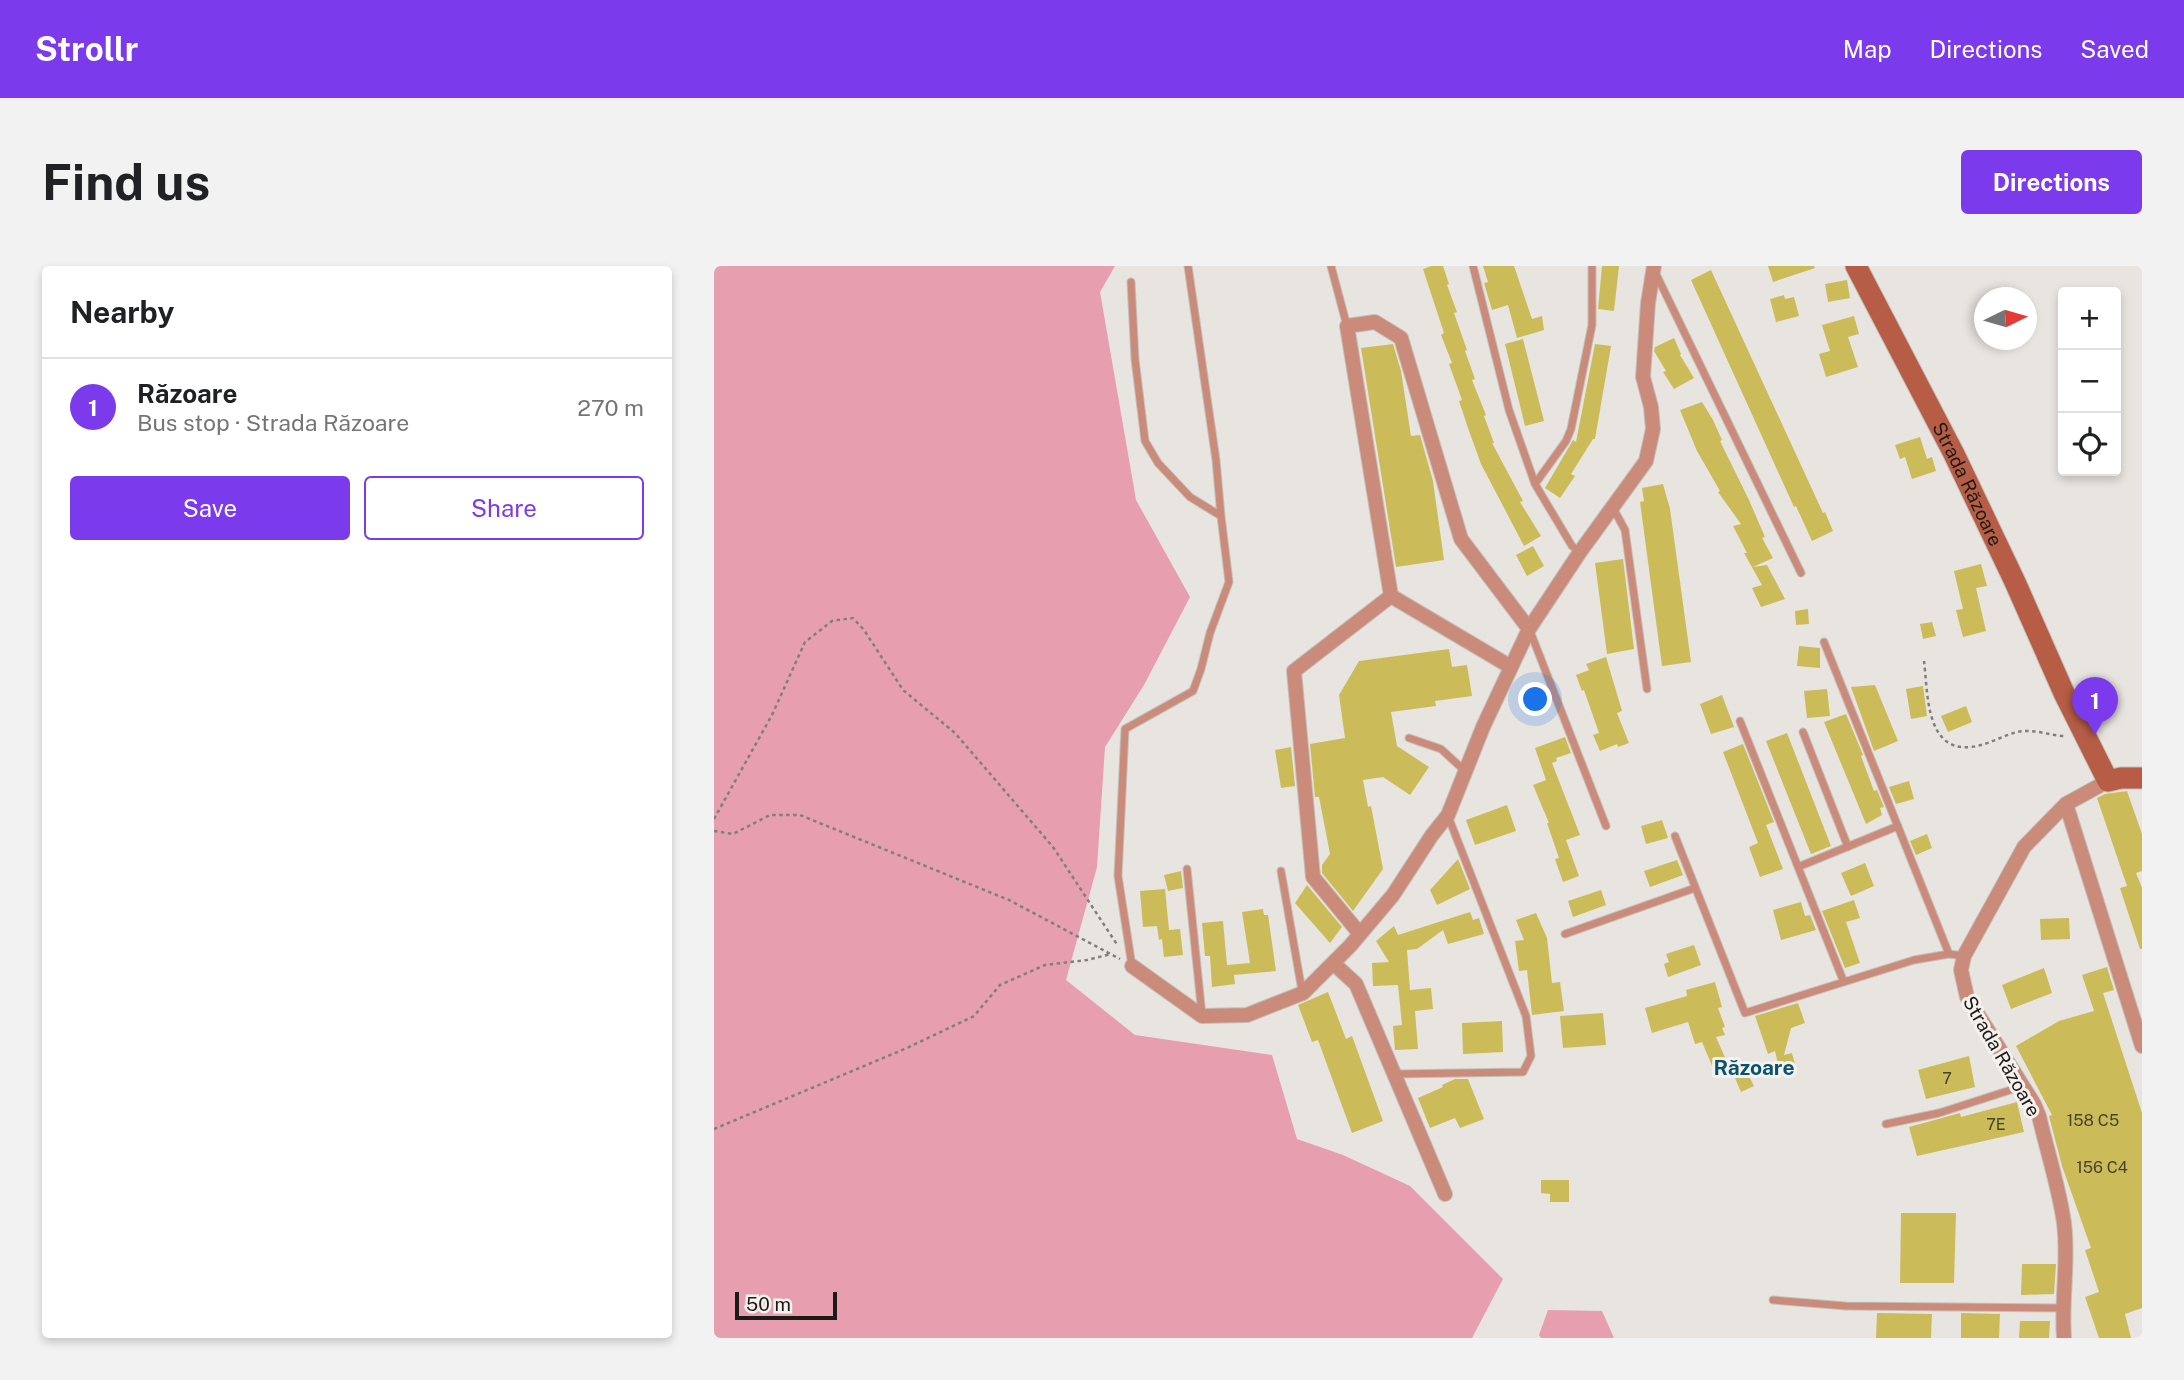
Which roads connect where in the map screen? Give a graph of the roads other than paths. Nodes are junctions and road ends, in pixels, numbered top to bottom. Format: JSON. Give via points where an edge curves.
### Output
{"nodes":[{"id":1,"x":1188,"y":266,"type":"edge"},
{"id":2,"x":1331,"y":266,"type":"edge"},
{"id":3,"x":1473,"y":266,"type":"edge"},
{"id":4,"x":1592,"y":266,"type":"edge"},
{"id":5,"x":1856,"y":266,"type":"edge"},
{"id":6,"x":1654,"y":268,"type":"edge"},
{"id":7,"x":1131,"y":282,"type":"dead end"},
{"id":8,"x":1347,"y":326,"type":"junction"},
{"id":9,"x":1535,"y":484,"type":"junction"},
{"id":10,"x":1612,"y":506,"type":"junction"},
{"id":11,"x":1221,"y":516,"type":"junction"},
{"id":12,"x":1580,"y":552,"type":"junction"},
{"id":13,"x":1801,"y":573,"type":"dead end"},
{"id":14,"x":1391,"y":596,"type":"junction"},
{"id":15,"x":1529,"y":629,"type":"junction"},
{"id":16,"x":1824,"y":642,"type":"dead end"},
{"id":17,"x":1511,"y":667,"type":"junction"},
{"id":18,"x":1647,"y":689,"type":"dead end"},
{"id":19,"x":1740,"y":721,"type":"dead end"},
{"id":20,"x":1803,"y":732,"type":"dead end"},
{"id":21,"x":1409,"y":738,"type":"dead end"},
{"id":22,"x":1465,"y":771,"type":"junction"},
{"id":23,"x":2142,"y":778,"type":"edge"},
{"id":24,"x":2108,"y":782,"type":"junction"},
{"id":25,"x":2066,"y":804,"type":"junction"},
{"id":26,"x":1448,"y":815,"type":"junction"},
{"id":27,"x":1606,"y":826,"type":"dead end"},
{"id":28,"x":1898,"y":827,"type":"junction"},
{"id":29,"x":1675,"y":836,"type":"dead end"},
{"id":30,"x":1848,"y":847,"type":"junction"},
{"id":31,"x":1798,"y":867,"type":"junction"},
{"id":32,"x":1187,"y":869,"type":"dead end"},
{"id":33,"x":1282,"y":871,"type":"dead end"},
{"id":34,"x":1695,"y":888,"type":"junction"},
{"id":35,"x":1360,"y":934,"type":"junction"},
{"id":36,"x":1565,"y":934,"type":"dead end"},
{"id":37,"x":1956,"y":955,"type":"junction"},
{"id":38,"x":1333,"y":963,"type":"junction"},
{"id":39,"x":1132,"y":967,"type":"joint"},
{"id":40,"x":1843,"y":980,"type":"junction"},
{"id":41,"x":1303,"y":993,"type":"junction"},
{"id":42,"x":1202,"y":1016,"type":"junction"},
{"id":43,"x":2142,"y":1046,"type":"edge"},
{"id":44,"x":1395,"y":1074,"type":"junction"},
{"id":45,"x":2023,"y":1086,"type":"junction"},
{"id":46,"x":1886,"y":1124,"type":"dead end"},
{"id":47,"x":1445,"y":1194,"type":"dead end"},
{"id":48,"x":1773,"y":1300,"type":"dead end"},
{"id":49,"x":2062,"y":1308,"type":"junction"},
{"id":50,"x":2064,"y":1338,"type":"edge"}],
"edges":[{"from":1,"to":11,"type":"lane"},
{"from":2,"to":8,"type":"lane"},
{"from":3,"to":9,"type":"lane","via":[[1509,410]]},
{"from":4,"to":9,"type":"lane","via":[[1592,325],[1571,429]]},
{"from":5,"to":24,"type":"street","name":"Strada Răzoare","via":[[1954,454]]},
{"from":6,"to":10,"type":"street","via":[[1643,377],[1651,407],[1651,446],[1646,461]]},
{"from":6,"to":13,"type":"lane"},
{"from":7,"to":11,"type":"lane","via":[[1145,441],[1158,463],[1191,497]]},
{"from":8,"to":14,"type":"street"},
{"from":8,"to":15,"type":"street","via":[[1375,322],[1401,338],[1461,538]]},
{"from":9,"to":12,"type":"lane"},
{"from":10,"to":12,"type":"street"},
{"from":10,"to":18,"type":"lane","via":[[1625,530]]},
{"from":11,"to":39,"type":"lane","via":[[1229,582],[1193,691],[1125,729],[1118,876]]},
{"from":12,"to":15,"type":"street"},
{"from":14,"to":17,"type":"street"},
{"from":14,"to":35,"type":"street","via":[[1294,671],[1313,877]]},
{"from":15,"to":17,"type":"street"},
{"from":15,"to":27,"type":"lane"},
{"from":16,"to":28,"type":"lane"},
{"from":17,"to":22,"type":"street"},
{"from":19,"to":31,"type":"lane"},
{"from":20,"to":30,"type":"lane"},
{"from":21,"to":22,"type":"lane","via":[[1441,749]]},
{"from":22,"to":26,"type":"street"},
{"from":23,"to":24,"type":"street"},
{"from":24,"to":25,"type":"street"},
{"from":25,"to":37,"type":"street","via":[[2024,847]]},
{"from":25,"to":43,"type":"street"},
{"from":26,"to":35,"type":"street"},
{"from":26,"to":44,"type":"lane","via":[[1525,1016],[1531,1056],[1523,1072]]},
{"from":28,"to":30,"type":"lane"},
{"from":28,"to":37,"type":"lane"},
{"from":29,"to":34,"type":"lane"},
{"from":30,"to":31,"type":"lane"},
{"from":31,"to":40,"type":"lane"},
{"from":32,"to":42,"type":"lane"},
{"from":33,"to":41,"type":"lane"},
{"from":34,"to":36,"type":"lane"},
{"from":34,"to":40,"type":"lane","via":[[1745,1013]]},
{"from":35,"to":38,"type":"street"},
{"from":37,"to":40,"type":"lane","via":[[1914,960]]},
{"from":37,"to":45,"type":"street","name":"Strada Răzoare","via":[[1967,997]]},
{"from":38,"to":41,"type":"street"},
{"from":38,"to":44,"type":"street","via":[[1356,984]]},
{"from":39,"to":42,"type":"street"},
{"from":41,"to":42,"type":"street","via":[[1247,1015]]},
{"from":44,"to":47,"type":"street"},
{"from":45,"to":46,"type":"lane","via":[[1939,1113]]},
{"from":45,"to":49,"type":"street","name":"Strada Răzoare","via":[[2039,1116],[2063,1223],[2067,1273]]},
{"from":48,"to":49,"type":"lane","via":[[1846,1306]]},
{"from":49,"to":50,"type":"street","name":"Strada Răzoare"}]}
